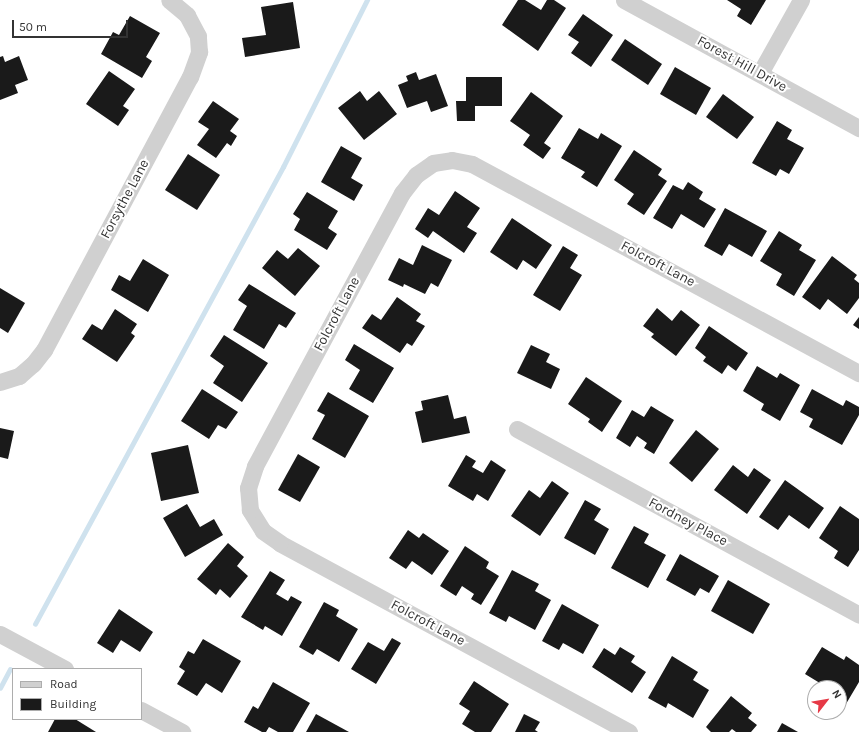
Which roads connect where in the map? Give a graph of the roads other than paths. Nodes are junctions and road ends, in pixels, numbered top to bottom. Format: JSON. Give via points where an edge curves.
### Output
{"nodes":[{"id":1,"x":169,"y":0,"type":"edge"},
{"id":2,"x":624,"y":0,"type":"edge"},
{"id":3,"x":801,"y":0,"type":"edge"},
{"id":4,"x":760,"y":73,"type":"junction"},
{"id":5,"x":859,"y":128,"type":"edge"},
{"id":6,"x":859,"y":373,"type":"edge"},
{"id":7,"x":0,"y":382,"type":"edge"},
{"id":8,"x":517,"y":429,"type":"dead end"},
{"id":9,"x":859,"y":615,"type":"edge"},
{"id":10,"x":0,"y":634,"type":"edge"},
{"id":11,"x":64,"y":668,"type":"edge"},
{"id":12,"x":142,"y":711,"type":"edge"},
{"id":13,"x":182,"y":732,"type":"edge"},
{"id":14,"x":629,"y":732,"type":"edge"}],
"edges":[{"from":1,"to":7,"type":"street","name":"Forsythe Lane","via":[[187,15],[198,36],[199,52],[190,77],[44,350],[19,376]]},
{"from":2,"to":4,"type":"street","name":"Forest Hill Drive"},
{"from":3,"to":4,"type":"street"},
{"from":4,"to":5,"type":"street","name":"Forest Hill Drive"},
{"from":6,"to":14,"type":"street","name":"Folcroft Lane","via":[[472,164],[452,160],[433,163],[416,175],[402,193],[255,466],[248,488],[250,510],[263,531],[280,543]]},
{"from":8,"to":9,"type":"street","name":"Fordney Place"},
{"from":10,"to":11,"type":"street"},
{"from":12,"to":13,"type":"street"}]}
